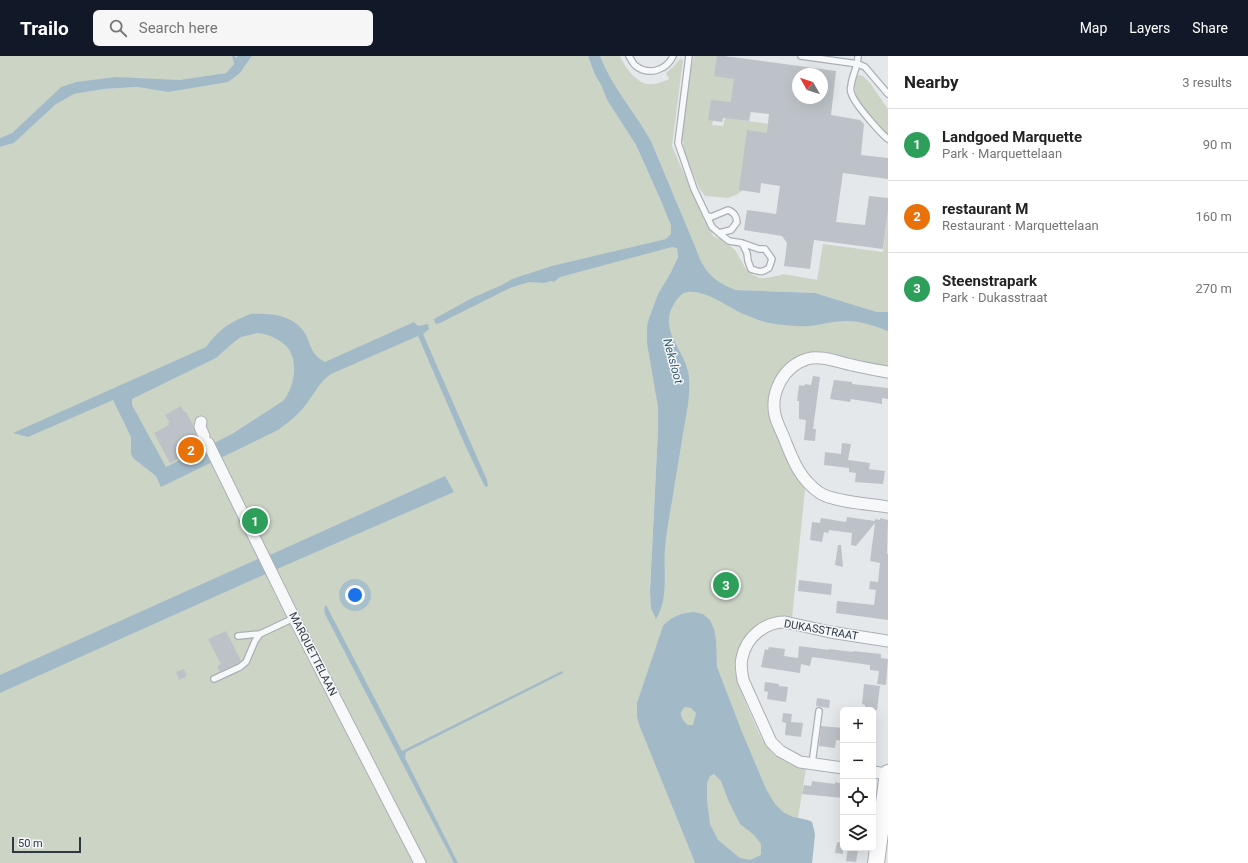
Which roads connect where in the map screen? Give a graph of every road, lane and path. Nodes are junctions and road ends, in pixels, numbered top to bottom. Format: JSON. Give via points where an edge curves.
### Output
{"nodes":[{"id":1,"x":629,"y":56,"type":"edge"},
{"id":2,"x":673,"y":56,"type":"edge"},
{"id":3,"x":689,"y":56,"type":"edge"},
{"id":4,"x":801,"y":56,"type":"edge"},
{"id":5,"x":834,"y":56,"type":"edge"},
{"id":6,"x":858,"y":56,"type":"edge"},
{"id":7,"x":841,"y":61,"type":"junction"},
{"id":8,"x":858,"y":64,"type":"junction"},
{"id":9,"x":888,"y":94,"type":"edge"},
{"id":10,"x":888,"y":139,"type":"edge"},
{"id":11,"x":706,"y":215,"type":"junction"},
{"id":12,"x":719,"y":234,"type":"junction"},
{"id":13,"x":742,"y":243,"type":"junction"},
{"id":14,"x":888,"y":372,"type":"edge"},
{"id":15,"x":201,"y":422,"type":"dead end"},
{"id":16,"x":888,"y":507,"type":"edge"},
{"id":17,"x":294,"y":618,"type":"junction"},
{"id":18,"x":260,"y":634,"type":"junction"},
{"id":19,"x":238,"y":636,"type":"dead end"},
{"id":20,"x":888,"y":641,"type":"edge"},
{"id":21,"x":214,"y":679,"type":"dead end"},
{"id":22,"x":819,"y":711,"type":"dead end"},
{"id":23,"x":812,"y":764,"type":"junction"},
{"id":24,"x":840,"y":768,"type":"edge"},
{"id":25,"x":876,"y":774,"type":"edge"},
{"id":26,"x":888,"y":780,"type":"edge"},
{"id":27,"x":420,"y":863,"type":"edge"},
{"id":28,"x":876,"y":863,"type":"edge"}],
"edges":[{"from":1,"to":2,"type":"lane","via":[[636,66],[647,71],[660,70]]},
{"from":3,"to":11,"type":"lane","via":[[678,143]]},
{"from":4,"to":7,"type":"lane"},
{"from":5,"to":7,"type":"lane"},
{"from":6,"to":8,"type":"lane"},
{"from":7,"to":8,"type":"lane"},
{"from":8,"to":9,"type":"lane","via":[[865,67]]},
{"from":8,"to":10,"type":"lane","via":[[850,87],[852,96],[880,133]]},
{"from":11,"to":12,"type":"lane"},
{"from":11,"to":12,"type":"lane","via":[[711,217],[728,210],[736,216],[737,222],[731,230]]},
{"from":12,"to":13,"type":"lane","via":[[729,241]]},
{"from":13,"to":13,"type":"lane","via":[[751,269],[759,273],[769,268],[772,259],[765,249]]},
{"from":14,"to":16,"type":"street","via":[[828,359],[807,360],[792,367],[783,376],[774,404],[775,416],[796,466],[811,486],[821,494],[834,499]]},
{"from":15,"to":17,"type":"street","name":"MARQUETTELAAN","via":[[200,427]]},
{"from":17,"to":18,"type":"lane"},
{"from":17,"to":27,"type":"street","name":"MARQUETTELAAN"},
{"from":18,"to":19,"type":"lane"},
{"from":18,"to":21,"type":"lane","via":[[246,662]]},
{"from":20,"to":23,"type":"street","name":"DUKASSTRAAT","via":[[779,622],[759,631],[746,646],[742,658],[743,680],[771,742],[793,759]]},
{"from":22,"to":23,"type":"lane"},
{"from":23,"to":24,"type":"street","name":"DUKASSTRAAT"},
{"from":25,"to":26,"type":"street"},
{"from":26,"to":28,"type":"main road"}]}
